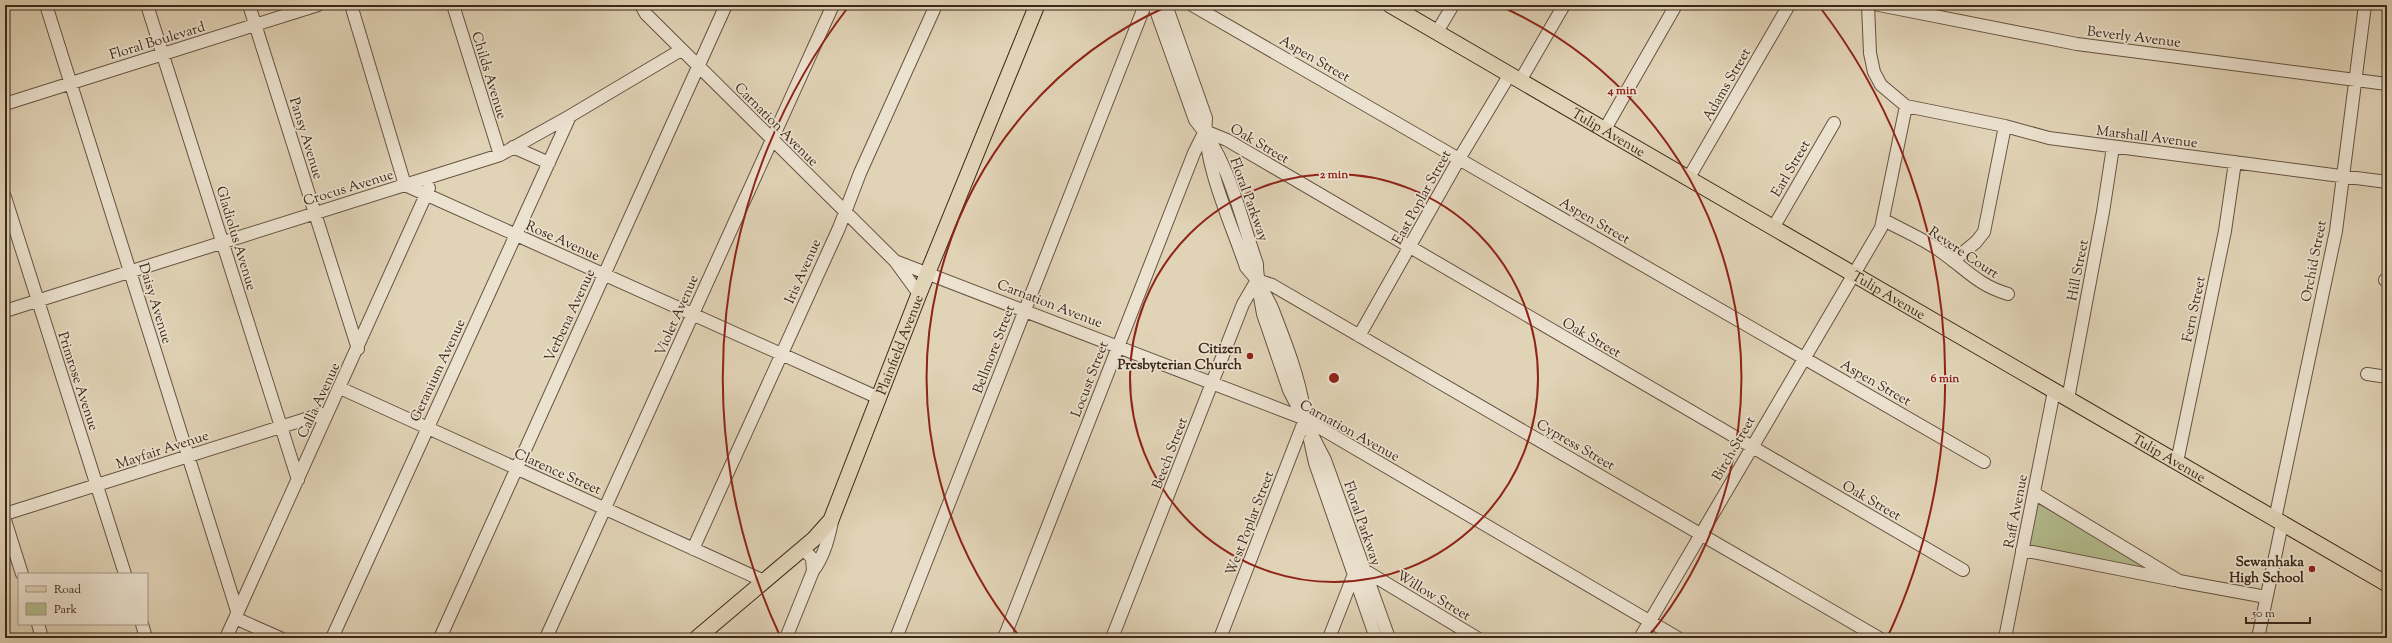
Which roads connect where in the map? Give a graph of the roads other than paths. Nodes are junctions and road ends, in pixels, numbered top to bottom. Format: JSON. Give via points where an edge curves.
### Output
{"nodes":[{"id":1,"x":46,"y":5,"type":"edge"},
{"id":2,"x":147,"y":5,"type":"edge"},
{"id":3,"x":249,"y":5,"type":"edge"},
{"id":4,"x":318,"y":5,"type":"edge"},
{"id":5,"x":351,"y":5,"type":"edge"},
{"id":6,"x":453,"y":5,"type":"edge"},
{"id":7,"x":641,"y":5,"type":"edge"},
{"id":8,"x":726,"y":5,"type":"edge"},
{"id":9,"x":833,"y":5,"type":"edge"},
{"id":10,"x":936,"y":5,"type":"edge"},
{"id":11,"x":1037,"y":5,"type":"edge"},
{"id":12,"x":1145,"y":5,"type":"edge"},
{"id":13,"x":1154,"y":5,"type":"edge"},
{"id":14,"x":1166,"y":5,"type":"edge"},
{"id":15,"x":1192,"y":5,"type":"edge"},
{"id":16,"x":1390,"y":5,"type":"edge"},
{"id":17,"x":1453,"y":5,"type":"edge"},
{"id":18,"x":1564,"y":5,"type":"edge"},
{"id":19,"x":1676,"y":5,"type":"edge"},
{"id":20,"x":1789,"y":5,"type":"edge"},
{"id":21,"x":1868,"y":5,"type":"edge"},
{"id":22,"x":1879,"y":5,"type":"edge"},
{"id":23,"x":2365,"y":5,"type":"edge"},
{"id":24,"x":256,"y":25,"type":"junction"},
{"id":25,"x":1437,"y":32,"type":"junction"},
{"id":26,"x":681,"y":50,"type":"junction"},
{"id":27,"x":163,"y":54,"type":"junction"},
{"id":28,"x":698,"y":67,"type":"junction"},
{"id":29,"x":1182,"y":68,"type":"junction"},
{"id":30,"x":1515,"y":78,"type":"junction"},
{"id":31,"x":2355,"y":80,"type":"junction"},
{"id":32,"x":71,"y":83,"type":"junction"},
{"id":33,"x":2387,"y":84,"type":"edge"},
{"id":34,"x":5,"y":104,"type":"edge"},
{"id":35,"x":1906,"y":106,"type":"junction"},
{"id":36,"x":570,"y":116,"type":"junction"},
{"id":37,"x":1834,"y":123,"type":"dead end"},
{"id":38,"x":2005,"y":126,"type":"junction"},
{"id":39,"x":1605,"y":129,"type":"junction"},
{"id":40,"x":1205,"y":131,"type":"junction"},
{"id":41,"x":772,"y":140,"type":"junction"},
{"id":42,"x":2113,"y":146,"type":"junction"},
{"id":43,"x":513,"y":147,"type":"junction"},
{"id":44,"x":500,"y":155,"type":"junction"},
{"id":45,"x":1459,"y":159,"type":"junction"},
{"id":46,"x":2235,"y":162,"type":"junction"},
{"id":47,"x":549,"y":163,"type":"junction"},
{"id":48,"x":437,"y":175,"type":"junction"},
{"id":49,"x":2343,"y":176,"type":"junction"},
{"id":50,"x":1688,"y":179,"type":"junction"},
{"id":51,"x":2387,"y":182,"type":"edge"},
{"id":52,"x":406,"y":185,"type":"junction"},
{"id":53,"x":426,"y":194,"type":"junction"},
{"id":54,"x":5,"y":198,"type":"edge"},
{"id":55,"x":843,"y":211,"type":"junction"},
{"id":56,"x":315,"y":213,"type":"junction"},
{"id":57,"x":1884,"y":220,"type":"junction"},
{"id":58,"x":1773,"y":228,"type":"junction"},
{"id":59,"x":516,"y":235,"type":"junction"},
{"id":60,"x":222,"y":242,"type":"junction"},
{"id":61,"x":1410,"y":248,"type":"junction"},
{"id":62,"x":895,"y":261,"type":"junction"},
{"id":63,"x":1953,"y":261,"type":"junction"},
{"id":64,"x":130,"y":272,"type":"junction"},
{"id":65,"x":929,"y":273,"type":"junction"},
{"id":66,"x":1852,"y":274,"type":"junction"},
{"id":67,"x":604,"y":275,"type":"junction"},
{"id":68,"x":1257,"y":280,"type":"junction"},
{"id":69,"x":919,"y":294,"type":"junction"},
{"id":70,"x":2008,"y":294,"type":"dead end"},
{"id":71,"x":37,"y":301,"type":"junction"},
{"id":72,"x":1024,"y":310,"type":"junction"},
{"id":73,"x":5,"y":311,"type":"edge"},
{"id":74,"x":693,"y":315,"type":"junction"},
{"id":75,"x":1359,"y":336,"type":"junction"},
{"id":76,"x":1118,"y":345,"type":"junction"},
{"id":77,"x":358,"y":349,"type":"junction"},
{"id":78,"x":781,"y":355,"type":"junction"},
{"id":79,"x":1804,"y":357,"type":"junction"},
{"id":80,"x":2368,"y":374,"type":"dead end"},
{"id":81,"x":2387,"y":377,"type":"edge"},
{"id":82,"x":1212,"y":382,"type":"junction"},
{"id":83,"x":340,"y":388,"type":"junction"},
{"id":84,"x":2054,"y":391,"type":"junction"},
{"id":85,"x":880,"y":398,"type":"junction"},
{"id":86,"x":2068,"y":399,"type":"junction"},
{"id":87,"x":328,"y":412,"type":"junction"},
{"id":88,"x":1305,"y":419,"type":"junction"},
{"id":89,"x":280,"y":426,"type":"junction"},
{"id":90,"x":427,"y":428,"type":"junction"},
{"id":91,"x":1751,"y":447,"type":"junction"},
{"id":92,"x":188,"y":456,"type":"junction"},
{"id":93,"x":1984,"y":462,"type":"dead end"},
{"id":94,"x":2177,"y":462,"type":"junction"},
{"id":95,"x":516,"y":468,"type":"junction"},
{"id":96,"x":298,"y":480,"type":"junction"},
{"id":97,"x":96,"y":486,"type":"junction"},
{"id":98,"x":2034,"y":493,"type":"junction"},
{"id":99,"x":604,"y":508,"type":"junction"},
{"id":100,"x":834,"y":513,"type":"junction"},
{"id":101,"x":5,"y":514,"type":"edge"},
{"id":102,"x":5,"y":520,"type":"edge"},
{"id":103,"x":2279,"y":522,"type":"junction"},
{"id":104,"x":1701,"y":533,"type":"junction"},
{"id":105,"x":693,"y":549,"type":"junction"},
{"id":106,"x":803,"y":549,"type":"junction"},
{"id":107,"x":2022,"y":550,"type":"junction"},
{"id":108,"x":1963,"y":570,"type":"dead end"},
{"id":109,"x":814,"y":571,"type":"junction"},
{"id":110,"x":1359,"y":572,"type":"junction"},
{"id":111,"x":22,"y":573,"type":"edge"},
{"id":112,"x":125,"y":573,"type":"edge"},
{"id":113,"x":764,"y":581,"type":"junction"},
{"id":114,"x":2179,"y":581,"type":"junction"},
{"id":115,"x":2387,"y":584,"type":"edge"},
{"id":116,"x":2266,"y":597,"type":"junction"},
{"id":117,"x":236,"y":614,"type":"junction"},
{"id":118,"x":1650,"y":622,"type":"junction"},
{"id":119,"x":38,"y":625,"type":"edge"},
{"id":120,"x":142,"y":625,"type":"edge"},
{"id":121,"x":42,"y":638,"type":"edge"},
{"id":122,"x":146,"y":638,"type":"edge"},
{"id":123,"x":226,"y":638,"type":"edge"},
{"id":124,"x":280,"y":638,"type":"edge"},
{"id":125,"x":332,"y":638,"type":"edge"},
{"id":126,"x":440,"y":638,"type":"edge"},
{"id":127,"x":546,"y":638,"type":"edge"},
{"id":128,"x":697,"y":638,"type":"edge"},
{"id":129,"x":786,"y":638,"type":"edge"},
{"id":130,"x":896,"y":638,"type":"edge"},
{"id":131,"x":1004,"y":638,"type":"edge"},
{"id":132,"x":1112,"y":638,"type":"edge"},
{"id":133,"x":1220,"y":638,"type":"edge"},
{"id":134,"x":1329,"y":638,"type":"edge"},
{"id":135,"x":1376,"y":638,"type":"edge"},
{"id":136,"x":1389,"y":638,"type":"edge"},
{"id":137,"x":1478,"y":638,"type":"edge"},
{"id":138,"x":1640,"y":638,"type":"edge"},
{"id":139,"x":1678,"y":638,"type":"edge"},
{"id":140,"x":1879,"y":638,"type":"edge"},
{"id":141,"x":2005,"y":638,"type":"edge"},
{"id":142,"x":2258,"y":638,"type":"edge"}],
"edges":[{"from":1,"to":32,"type":"street","name":"Daisy Avenue"},
{"from":2,"to":27,"type":"street","name":"Gladiolus Avenue"},
{"from":3,"to":24,"type":"street","name":"Pansy Avenue"},
{"from":4,"to":24,"type":"street","name":"Floral Boulevard"},
{"from":5,"to":52,"type":"street"},
{"from":6,"to":44,"type":"street","name":"Childs Avenue"},
{"from":7,"to":26,"type":"street","name":"Carnation Avenue","via":[[646,14]]},
{"from":8,"to":28,"type":"street","name":"Verbena Avenue"},
{"from":9,"to":41,"type":"street","name":"Violet Avenue"},
{"from":10,"to":55,"type":"street","name":"Iris Avenue"},
{"from":11,"to":65,"type":"main road","name":"Plainfield Avenue"},
{"from":12,"to":72,"type":"street","name":"Bellmore Street"},
{"from":13,"to":29,"type":"street","name":"Floral Parkway"},
{"from":14,"to":29,"type":"street","name":"Floral Parkway"},
{"from":15,"to":45,"type":"street","name":"Aspen Street"},
{"from":16,"to":25,"type":"main road","name":"Tulip Avenue"},
{"from":17,"to":25,"type":"street"},
{"from":18,"to":30,"type":"street","name":"East Poplar Street"},
{"from":19,"to":39,"type":"street"},
{"from":20,"to":50,"type":"street","name":"Adams Street"},
{"from":21,"to":35,"type":"street","via":[[1870,53],[1874,72],[1881,86]]},
{"from":22,"to":31,"type":"street","name":"Beverly Avenue","via":[[2077,44]]},
{"from":23,"to":31,"type":"street","name":"Orchid Street"},
{"from":24,"to":27,"type":"street","name":"Floral Boulevard"},
{"from":24,"to":56,"type":"street","name":"Pansy Avenue"},
{"from":25,"to":30,"type":"main road","name":"Tulip Avenue"},
{"from":26,"to":28,"type":"street","name":"Carnation Avenue"},
{"from":26,"to":36,"type":"street","name":"Crocus Avenue"},
{"from":27,"to":32,"type":"street","name":"Floral Boulevard"},
{"from":27,"to":60,"type":"street","name":"Gladiolus Avenue"},
{"from":28,"to":41,"type":"street","name":"Carnation Avenue"},
{"from":28,"to":67,"type":"street","name":"Verbena Avenue"},
{"from":29,"to":40,"type":"street","name":"Floral Parkway","via":[[1206,118]]},
{"from":30,"to":39,"type":"main road","name":"Tulip Avenue"},
{"from":30,"to":45,"type":"street","name":"East Poplar Street"},
{"from":31,"to":33,"type":"street","name":"Beverly Avenue"},
{"from":31,"to":49,"type":"street","name":"Orchid Street"},
{"from":32,"to":34,"type":"street","name":"Floral Boulevard"},
{"from":32,"to":64,"type":"street","name":"Daisy Avenue"},
{"from":35,"to":38,"type":"street","name":"Marshall Avenue"},
{"from":35,"to":57,"type":"street","name":"Birch Street"},
{"from":36,"to":43,"type":"street","name":"Crocus Avenue"},
{"from":36,"to":47,"type":"street","name":"Geranium Avenue"},
{"from":37,"to":58,"type":"street","name":"Earl Street"},
{"from":38,"to":42,"type":"street","name":"Marshall Avenue","via":[[2049,138]]},
{"from":38,"to":63,"type":"street","via":[[1984,232]]},
{"from":39,"to":50,"type":"main road","name":"Tulip Avenue"},
{"from":40,"to":61,"type":"street","name":"Oak Street","via":[[1227,140]]},
{"from":40,"to":68,"type":"street","name":"Floral Parkway","via":[[1223,165],[1235,217],[1257,264]]},
{"from":40,"to":76,"type":"street","name":"Locust Street"},
{"from":41,"to":55,"type":"street","name":"Carnation Avenue"},
{"from":41,"to":74,"type":"street","name":"Violet Avenue"},
{"from":42,"to":46,"type":"street","name":"Marshall Avenue"},
{"from":42,"to":86,"type":"street","name":"Hill Street"},
{"from":43,"to":44,"type":"street","name":"Crocus Avenue"},
{"from":43,"to":47,"type":"street"},
{"from":44,"to":48,"type":"street","name":"Crocus Avenue"},
{"from":45,"to":61,"type":"street","name":"East Poplar Street"},
{"from":45,"to":79,"type":"street","name":"Aspen Street"},
{"from":46,"to":49,"type":"street","name":"Marshall Avenue"},
{"from":46,"to":94,"type":"street","name":"Fern Street","via":[[2225,231]]},
{"from":47,"to":59,"type":"street","name":"Geranium Avenue"},
{"from":48,"to":52,"type":"street","name":"Crocus Avenue"},
{"from":48,"to":53,"type":"street","name":"Calla Avenue"},
{"from":49,"to":51,"type":"street","name":"Marshall Avenue"},
{"from":49,"to":103,"type":"street","name":"Orchid Street","via":[[2336,231]]},
{"from":50,"to":58,"type":"main road","name":"Tulip Avenue"},
{"from":52,"to":53,"type":"street","name":"Rose Avenue"},
{"from":52,"to":56,"type":"street","name":"Crocus Avenue"},
{"from":53,"to":59,"type":"street","name":"Rose Avenue"},
{"from":53,"to":77,"type":"street","name":"Calla Avenue"},
{"from":54,"to":71,"type":"street","name":"Primrose Avenue"},
{"from":55,"to":62,"type":"street","name":"Carnation Avenue"},
{"from":55,"to":78,"type":"street","name":"Iris Avenue","via":[[838,228]]},
{"from":56,"to":60,"type":"street","name":"Crocus Avenue"},
{"from":56,"to":77,"type":"street","name":"Pansy Avenue"},
{"from":57,"to":63,"type":"street","name":"Revere Court","via":[[1943,252]]},
{"from":57,"to":66,"type":"street","name":"Birch Street"},
{"from":58,"to":66,"type":"main road","name":"Tulip Avenue"},
{"from":59,"to":67,"type":"street","name":"Rose Avenue"},
{"from":59,"to":90,"type":"street","name":"Geranium Avenue"},
{"from":60,"to":64,"type":"street","name":"Crocus Avenue"},
{"from":60,"to":89,"type":"street","name":"Gladiolus Avenue"},
{"from":61,"to":75,"type":"street","name":"East Poplar Street"},
{"from":61,"to":91,"type":"street","name":"Oak Street"},
{"from":62,"to":65,"type":"street","name":"Carnation Avenue"},
{"from":62,"to":69,"type":"street","name":"Carnation Avenue"},
{"from":63,"to":70,"type":"street","name":"Revere Court","via":[[1968,274],[1995,290]]},
{"from":64,"to":71,"type":"street","name":"Crocus Avenue"},
{"from":64,"to":92,"type":"street","name":"Daisy Avenue"},
{"from":65,"to":69,"type":"main road","name":"Plainfield Avenue"},
{"from":65,"to":72,"type":"street","name":"Carnation Avenue"},
{"from":66,"to":79,"type":"street","name":"Birch Street"},
{"from":66,"to":84,"type":"main road","name":"Tulip Avenue"},
{"from":67,"to":74,"type":"street","name":"Rose Avenue"},
{"from":67,"to":95,"type":"street","name":"Verbena Avenue"},
{"from":68,"to":75,"type":"street","name":"Cypress Street","via":[[1272,285]]},
{"from":68,"to":82,"type":"street","name":"Beech Street","via":[[1243,304]]},
{"from":68,"to":88,"type":"street","name":"Floral Parkway","via":[[1273,310],[1281,348],[1300,387]]},
{"from":69,"to":85,"type":"main road","name":"Plainfield Avenue"},
{"from":71,"to":73,"type":"street","name":"Crocus Avenue"},
{"from":71,"to":97,"type":"street","name":"Primrose Avenue"},
{"from":72,"to":76,"type":"street","name":"Carnation Avenue"},
{"from":72,"to":130,"type":"street","name":"Bellmore Street"},
{"from":74,"to":78,"type":"street","name":"Rose Avenue"},
{"from":74,"to":99,"type":"street","name":"Violet Avenue"},
{"from":75,"to":104,"type":"street","name":"Cypress Street"},
{"from":76,"to":82,"type":"street","name":"Carnation Avenue"},
{"from":76,"to":131,"type":"street","name":"Locust Street"},
{"from":77,"to":83,"type":"street","name":"Calla Avenue"},
{"from":78,"to":85,"type":"street","name":"Rose Avenue"},
{"from":78,"to":105,"type":"street","name":"Iris Avenue"},
{"from":79,"to":91,"type":"street","name":"Birch Street"},
{"from":79,"to":93,"type":"street","name":"Aspen Street"},
{"from":80,"to":81,"type":"street"},
{"from":82,"to":88,"type":"street","name":"Carnation Avenue"},
{"from":82,"to":132,"type":"street","name":"Beech Street"},
{"from":83,"to":87,"type":"street","name":"Calla Avenue"},
{"from":83,"to":90,"type":"street","name":"Clarence Street"},
{"from":84,"to":86,"type":"main road","name":"Tulip Avenue"},
{"from":84,"to":98,"type":"street","name":"Raff Avenue"},
{"from":85,"to":100,"type":"main road","name":"Plainfield Avenue"},
{"from":86,"to":94,"type":"main road","name":"Tulip Avenue"},
{"from":87,"to":89,"type":"street","name":"Mayfair Avenue"},
{"from":87,"to":96,"type":"street","name":"Calla Avenue"},
{"from":88,"to":110,"type":"street","name":"Floral Parkway","via":[[1315,463],[1336,507]]},
{"from":88,"to":118,"type":"street","name":"Carnation Avenue"},
{"from":88,"to":133,"type":"street","name":"West Poplar Street"},
{"from":89,"to":92,"type":"street","name":"Mayfair Avenue"},
{"from":89,"to":96,"type":"street","name":"Gladiolus Avenue"},
{"from":90,"to":95,"type":"street","name":"Clarence Street"},
{"from":90,"to":125,"type":"street","name":"Geranium Avenue"},
{"from":91,"to":104,"type":"street","name":"Birch Street"},
{"from":91,"to":108,"type":"street","name":"Oak Street"},
{"from":92,"to":97,"type":"street","name":"Mayfair Avenue"},
{"from":92,"to":117,"type":"street","name":"Daisy Avenue"},
{"from":94,"to":103,"type":"main road","name":"Tulip Avenue"},
{"from":95,"to":99,"type":"street","name":"Clarence Street"},
{"from":95,"to":126,"type":"street","name":"Verbena Avenue"},
{"from":96,"to":117,"type":"street","name":"Calla Avenue"},
{"from":97,"to":101,"type":"street","name":"Mayfair Avenue"},
{"from":97,"to":112,"type":"street","name":"Primrose Avenue"},
{"from":98,"to":107,"type":"street","name":"Raff Avenue"},
{"from":98,"to":114,"type":"street"},
{"from":99,"to":105,"type":"street","name":"Clarence Street"},
{"from":99,"to":127,"type":"street","name":"Violet Avenue"},
{"from":100,"to":106,"type":"main road","name":"Plainfield Avenue","via":[[821,533]]},
{"from":100,"to":109,"type":"street","via":[[829,538]]},
{"from":102,"to":111,"type":"street"},
{"from":103,"to":115,"type":"main road","name":"Tulip Avenue"},
{"from":103,"to":116,"type":"street","name":"Orchid Street"},
{"from":104,"to":118,"type":"street","name":"Birch Street"},
{"from":104,"to":140,"type":"street","name":"Cypress Street"},
{"from":105,"to":113,"type":"street","name":"Clarence Street"},
{"from":106,"to":109,"type":"street","via":[[812,558]]},
{"from":106,"to":113,"type":"main road","name":"Plainfield Avenue"},
{"from":107,"to":114,"type":"street"},
{"from":107,"to":141,"type":"street","name":"Raff Avenue"},
{"from":109,"to":129,"type":"street"},
{"from":110,"to":134,"type":"street","name":"Floral Parkway"},
{"from":110,"to":135,"type":"street","name":"Floral Parkway"},
{"from":110,"to":136,"type":"street","name":"Floral Parkway"},
{"from":110,"to":137,"type":"street","name":"Willow Street"},
{"from":113,"to":128,"type":"main road","name":"Plainfield Avenue"},
{"from":114,"to":116,"type":"street"},
{"from":116,"to":142,"type":"street","name":"Orchid Street"},
{"from":117,"to":123,"type":"street","name":"Calla Avenue"},
{"from":117,"to":124,"type":"street"},
{"from":118,"to":138,"type":"street","name":"Birch Street"},
{"from":118,"to":139,"type":"street","name":"Carnation Avenue"},
{"from":119,"to":121,"type":"street"},
{"from":120,"to":122,"type":"street"}]}
